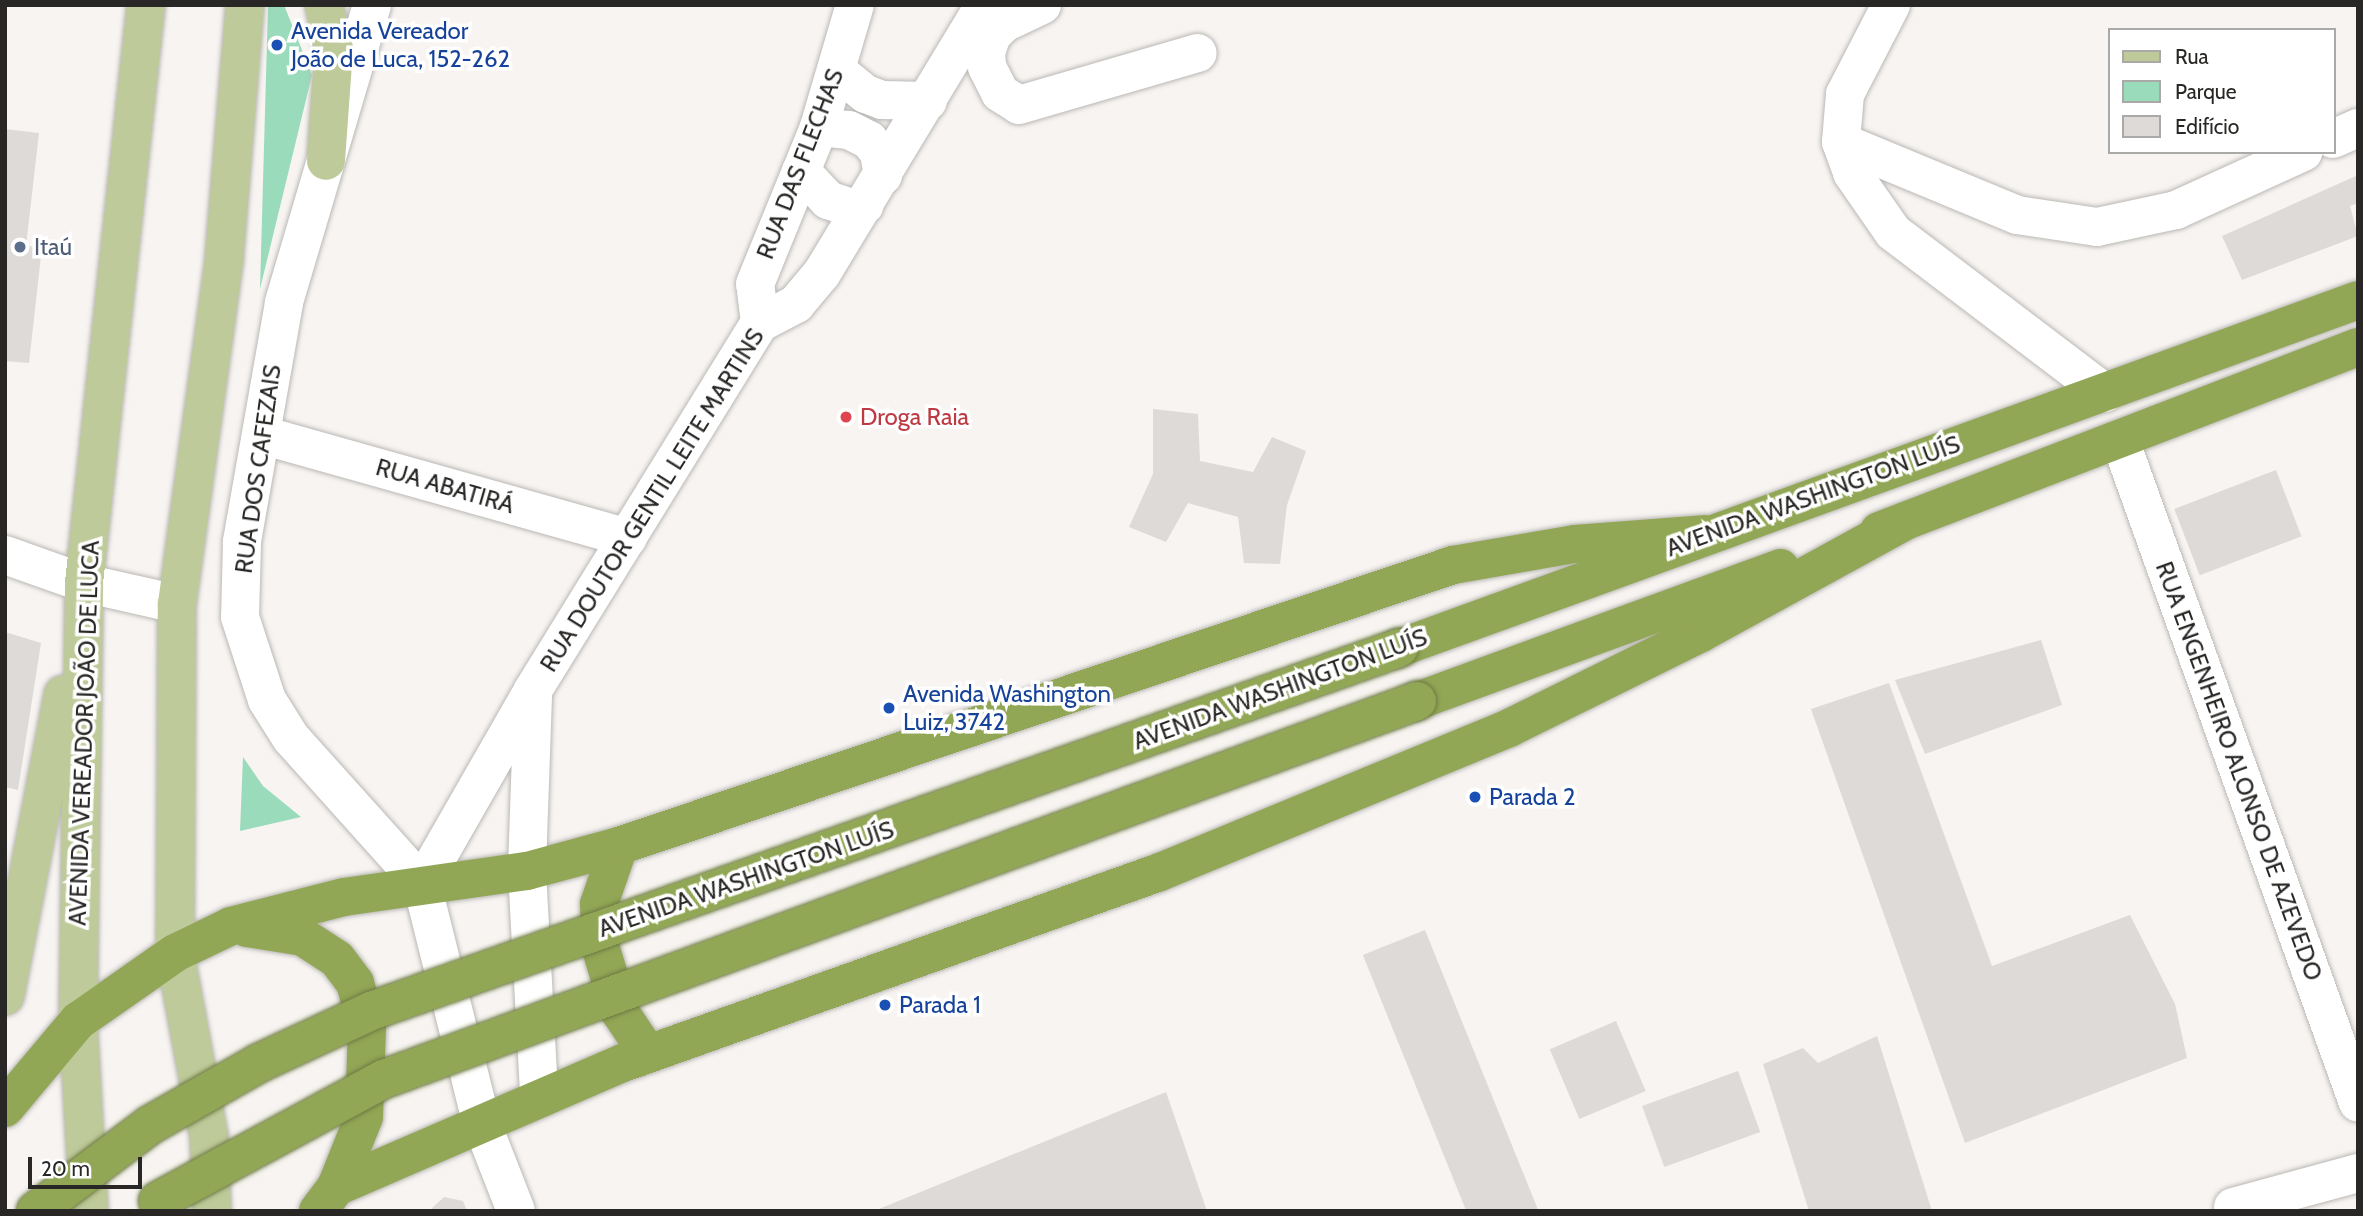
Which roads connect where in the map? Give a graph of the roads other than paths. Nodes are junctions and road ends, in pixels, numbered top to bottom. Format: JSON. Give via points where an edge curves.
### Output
{"nodes":[{"id":1,"x":145,"y":5,"type":"edge"},
{"id":2,"x":245,"y":5,"type":"edge"},
{"id":3,"x":324,"y":5,"type":"edge"},
{"id":4,"x":372,"y":5,"type":"edge"},
{"id":5,"x":855,"y":5,"type":"edge"},
{"id":6,"x":984,"y":5,"type":"edge"},
{"id":7,"x":1042,"y":5,"type":"edge"},
{"id":8,"x":1891,"y":5,"type":"edge"},
{"id":9,"x":1198,"y":53,"type":"dead end"},
{"id":10,"x":836,"y":71,"type":"junction"},
{"id":11,"x":928,"y":101,"type":"junction"},
{"id":12,"x":819,"y":127,"type":"junction"},
{"id":13,"x":2358,"y":128,"type":"edge"},
{"id":14,"x":2335,"y":138,"type":"edge"},
{"id":15,"x":1841,"y":142,"type":"junction"},
{"id":16,"x":2299,"y":154,"type":"edge"},
{"id":17,"x":326,"y":160,"type":"junction"},
{"id":18,"x":801,"y":171,"type":"junction"},
{"id":19,"x":874,"y":191,"type":"junction"},
{"id":20,"x":2358,"y":300,"type":"edge"},
{"id":21,"x":760,"y":323,"type":"junction"},
{"id":22,"x":2358,"y":347,"type":"edge"},
{"id":23,"x":2105,"y":393,"type":"junction"},
{"id":24,"x":262,"y":435,"type":"junction"},
{"id":25,"x":2120,"y":440,"type":"junction"},
{"id":26,"x":1904,"y":522,"type":"junction"},
{"id":27,"x":1704,"y":534,"type":"junction"},
{"id":28,"x":628,"y":538,"type":"junction"},
{"id":29,"x":5,"y":555,"type":"edge"},
{"id":30,"x":84,"y":583,"type":"junction"},
{"id":31,"x":177,"y":604,"type":"junction"},
{"id":32,"x":533,"y":690,"type":"junction"},
{"id":33,"x":619,"y":846,"type":"junction"},
{"id":34,"x":527,"y":870,"type":"junction"},
{"id":35,"x":422,"y":884,"type":"junction"},
{"id":36,"x":231,"y":926,"type":"junction"},
{"id":37,"x":175,"y":953,"type":"junction"},
{"id":38,"x":5,"y":996,"type":"edge"},
{"id":39,"x":78,"y":1021,"type":"junction"},
{"id":40,"x":649,"y":1054,"type":"junction"},
{"id":41,"x":539,"y":1096,"type":"junction"},
{"id":42,"x":2358,"y":1103,"type":"edge"},
{"id":43,"x":5,"y":1108,"type":"edge"},
{"id":44,"x":481,"y":1121,"type":"junction"},
{"id":45,"x":2358,"y":1174,"type":"edge"},
{"id":46,"x":327,"y":1199,"type":"edge"},
{"id":47,"x":2233,"y":1207,"type":"dead end"},
{"id":48,"x":36,"y":1211,"type":"edge"},
{"id":49,"x":89,"y":1211,"type":"edge"},
{"id":50,"x":146,"y":1211,"type":"edge"},
{"id":51,"x":212,"y":1211,"type":"edge"},
{"id":52,"x":516,"y":1211,"type":"edge"}],
"edges":[{"from":1,"to":30,"type":"main road","name":"AVENIDA VEREADOR JOÃO DE LUCA"},
{"from":2,"to":31,"type":"main road","via":[[224,259]]},
{"from":3,"to":17,"type":"main road","via":[[334,48]]},
{"from":4,"to":17,"type":"street","name":"RUA DOS CAFEZAIS"},
{"from":5,"to":10,"type":"street","name":"RUA DAS FLECHAS"},
{"from":6,"to":11,"type":"street","name":"RUA DOUTOR GENTIL LEITE MARTINS"},
{"from":7,"to":9,"type":"street","via":[[1004,23],[992,35],[986,52],[987,67],[1000,93],[1019,105]]},
{"from":8,"to":15,"type":"street","via":[[1845,94]]},
{"from":10,"to":11,"type":"street","via":[[882,100]]},
{"from":10,"to":12,"type":"street","name":"RUA DAS FLECHAS"},
{"from":11,"to":19,"type":"street","name":"RUA DOUTOR GENTIL LEITE MARTINS"},
{"from":12,"to":18,"type":"street","name":"RUA DAS FLECHAS"},
{"from":12,"to":19,"type":"street","via":[[849,131],[869,140],[879,153]]},
{"from":13,"to":14,"type":"street"},
{"from":15,"to":16,"type":"street","via":[[2017,215],[2097,227],[2176,210]]},
{"from":15,"to":23,"type":"street","via":[[1857,183],[1893,232]]},
{"from":17,"to":24,"type":"street","name":"RUA DOS CAFEZAIS","via":[[284,303]]},
{"from":18,"to":19,"type":"street","via":[[828,200],[851,208]]},
{"from":18,"to":21,"type":"street","name":"RUA DAS FLECHAS","via":[[755,284]]},
{"from":19,"to":21,"type":"street","name":"RUA DOUTOR GENTIL LEITE MARTINS","via":[[796,304]]},
{"from":20,"to":23,"type":"highway","name":"AVENIDA WASHINGTON LUÍS"},
{"from":21,"to":28,"type":"street","name":"RUA DOUTOR GENTIL LEITE MARTINS"},
{"from":22,"to":25,"type":"highway"},
{"from":23,"to":27,"type":"highway","name":"AVENIDA WASHINGTON LUÍS"},
{"from":24,"to":28,"type":"street","name":"RUA ABATIRÁ"},
{"from":24,"to":35,"type":"street","name":"RUA DOS CAFEZAIS","via":[[242,542],[240,617],[251,663],[291,738]]},
{"from":25,"to":26,"type":"highway"},
{"from":25,"to":42,"type":"street","name":"RUA ENGENHEIRO ALONSO DE AZEVEDO"},
{"from":26,"to":40,"type":"highway","via":[[1701,633],[1509,729],[1160,872]]},
{"from":26,"to":50,"type":"highway","bridge":true,"via":[[384,1079],[275,1135]]},
{"from":27,"to":33,"type":"highway","via":[[1576,544],[1453,565]]},
{"from":27,"to":48,"type":"highway","name":"AVENIDA WASHINGTON LUÍS","bridge":true,"via":[[1399,648],[370,1011],[258,1063],[150,1125]]},
{"from":28,"to":32,"type":"street","name":"RUA DOUTOR GENTIL LEITE MARTINS"},
{"from":29,"to":30,"type":"street"},
{"from":30,"to":31,"type":"street"},
{"from":30,"to":38,"type":"main road"},
{"from":30,"to":39,"type":"main road","name":"AVENIDA VEREADOR JOÃO DE LUCA"},
{"from":31,"to":37,"type":"main road"},
{"from":32,"to":34,"type":"street"},
{"from":32,"to":35,"type":"street","name":"RUA DOUTOR GENTIL LEITE MARTINS"},
{"from":33,"to":34,"type":"highway"},
{"from":33,"to":40,"type":"highway","via":[[599,904],[601,949],[620,1012]]},
{"from":34,"to":35,"type":"highway"},
{"from":34,"to":41,"type":"street"},
{"from":35,"to":36,"type":"highway","via":[[344,897]]},
{"from":35,"to":44,"type":"street"},
{"from":36,"to":37,"type":"highway"},
{"from":36,"to":46,"type":"highway","via":[[303,937],[337,959],[355,983],[367,1026],[364,1117]]},
{"from":37,"to":39,"type":"highway"},
{"from":37,"to":51,"type":"main road","via":[[208,1138]]},
{"from":39,"to":43,"type":"highway"},
{"from":39,"to":49,"type":"main road","name":"AVENIDA VEREADOR JOÃO DE LUCA"},
{"from":40,"to":41,"type":"highway"},
{"from":41,"to":44,"type":"highway"},
{"from":44,"to":46,"type":"highway"},
{"from":44,"to":52,"type":"street"},
{"from":45,"to":47,"type":"street"}]}
